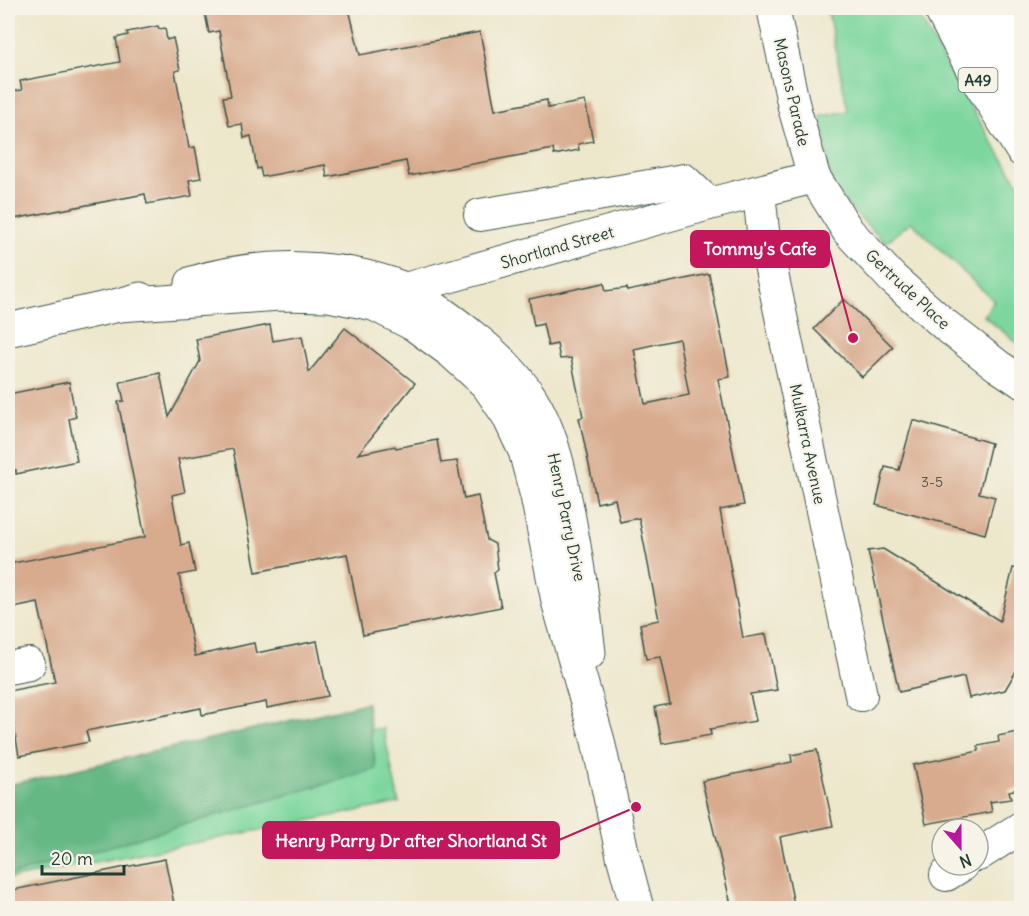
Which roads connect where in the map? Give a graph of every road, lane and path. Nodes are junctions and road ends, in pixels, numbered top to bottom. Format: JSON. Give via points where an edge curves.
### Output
{"nodes":[{"id":1,"x":773,"y":8,"type":"edge"},
{"id":2,"x":939,"y":8,"type":"edge"},
{"id":3,"x":972,"y":8,"type":"edge"},
{"id":4,"x":993,"y":8,"type":"edge"},
{"id":5,"x":1022,"y":51,"type":"edge"},
{"id":6,"x":1022,"y":96,"type":"edge"},
{"id":7,"x":1022,"y":150,"type":"edge"},
{"id":8,"x":814,"y":177,"type":"junction"},
{"id":9,"x":759,"y":192,"type":"junction"},
{"id":10,"x":709,"y":204,"type":"junction"},
{"id":11,"x":480,"y":215,"type":"dead end"},
{"id":12,"x":405,"y":289,"type":"junction"},
{"id":13,"x":119,"y":305,"type":"junction"},
{"id":14,"x":8,"y":330,"type":"edge"},
{"id":15,"x":1022,"y":382,"type":"edge"},
{"id":16,"x":861,"y":694,"type":"dead end"},
{"id":17,"x":597,"y":741,"type":"junction"},
{"id":18,"x":1022,"y":827,"type":"edge"},
{"id":19,"x":990,"y":847,"type":"edge"},
{"id":20,"x":637,"y":909,"type":"edge"}],
"edges":[{"from":1,"to":8,"type":"street","name":"Masons Parade"},
{"from":2,"to":7,"type":"main road","number":"A49"},
{"from":3,"to":6,"type":"main road"},
{"from":4,"to":5,"type":"main road"},
{"from":8,"to":9,"type":"street","name":"Shortland Street"},
{"from":8,"to":15,"type":"street","name":"Gertrude Place","via":[[848,231],[892,278],[945,325]]},
{"from":9,"to":10,"type":"street","name":"Shortland Street"},
{"from":9,"to":16,"type":"street","name":"Mulkarra Avenue","via":[[763,231]]},
{"from":10,"to":11,"type":"street","via":[[684,180]]},
{"from":10,"to":12,"type":"street","name":"Shortland Street"},
{"from":12,"to":13,"type":"main road","name":"Henry Parry Drive","via":[[368,277],[275,269],[197,282]]},
{"from":12,"to":17,"type":"main road","name":"Henry Parry Drive","via":[[487,348],[514,375],[536,408],[552,446],[570,525],[584,602]]},
{"from":13,"to":14,"type":"main road","name":"Henry Parry Drive"},
{"from":13,"to":17,"type":"main road","name":"Henry Parry Drive","via":[[270,294],[329,295],[374,304],[415,325],[452,352],[487,384],[525,451],[558,601]]},
{"from":17,"to":20,"type":"main road","name":"Henry Parry Drive"},
{"from":18,"to":19,"type":"street"}]}
